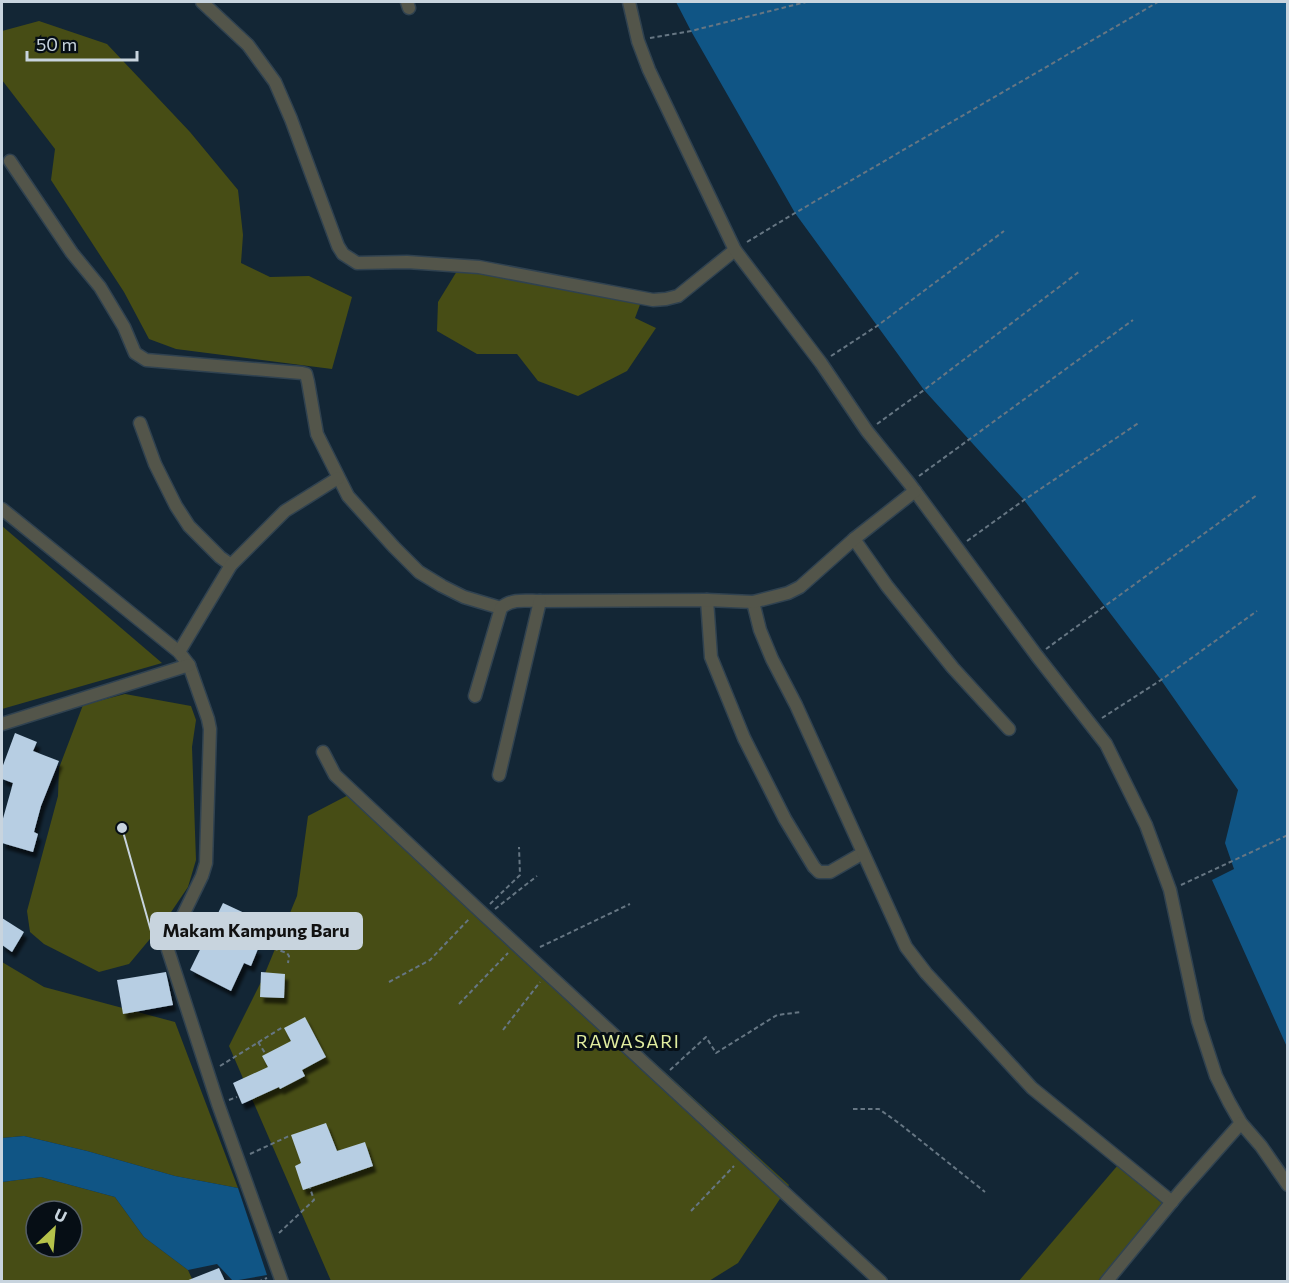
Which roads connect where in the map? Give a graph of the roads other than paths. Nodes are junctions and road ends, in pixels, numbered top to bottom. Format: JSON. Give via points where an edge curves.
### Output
{"nodes":[{"id":1,"x":202,"y":2,"type":"edge"},
{"id":2,"x":629,"y":2,"type":"edge"},
{"id":3,"x":10,"y":161,"type":"dead end"},
{"id":4,"x":735,"y":250,"type":"junction"},
{"id":5,"x":140,"y":423,"type":"dead end"},
{"id":6,"x":338,"y":478,"type":"junction"},
{"id":7,"x":912,"y":487,"type":"junction"},
{"id":8,"x":2,"y":509,"type":"edge"},
{"id":9,"x":854,"y":539,"type":"junction"},
{"id":10,"x":231,"y":565,"type":"junction"},
{"id":11,"x":707,"y":600,"type":"junction"},
{"id":12,"x":540,"y":601,"type":"junction"},
{"id":13,"x":753,"y":602,"type":"junction"},
{"id":14,"x":501,"y":608,"type":"junction"},
{"id":15,"x":179,"y":652,"type":"junction"},
{"id":16,"x":189,"y":665,"type":"junction"},
{"id":17,"x":475,"y":696,"type":"dead end"},
{"id":18,"x":2,"y":724,"type":"edge"},
{"id":19,"x":1009,"y":729,"type":"dead end"},
{"id":20,"x":323,"y":752,"type":"dead end"},
{"id":21,"x":499,"y":775,"type":"dead end"},
{"id":22,"x":863,"y":853,"type":"junction"},
{"id":23,"x":1241,"y":1123,"type":"junction"},
{"id":24,"x":1287,"y":1185,"type":"edge"},
{"id":25,"x":1172,"y":1202,"type":"junction"},
{"id":26,"x":282,"y":1281,"type":"edge"},
{"id":27,"x":881,"y":1281,"type":"edge"},
{"id":28,"x":1106,"y":1281,"type":"edge"}],
"edges":[{"from":1,"to":4,"type":"street","via":[[248,45],[275,82],[338,246],[357,263],[479,267],[653,300],[678,296]]},
{"from":2,"to":4,"type":"street","via":[[649,70]]},
{"from":3,"to":6,"type":"street","via":[[72,253],[100,287],[135,353],[147,360],[306,374],[317,434]]},
{"from":4,"to":7,"type":"street"},
{"from":5,"to":10,"type":"street","via":[[176,506],[189,526]]},
{"from":6,"to":10,"type":"street","via":[[285,511]]},
{"from":6,"to":14,"type":"street","via":[[348,496],[419,572],[464,597]]},
{"from":7,"to":9,"type":"street"},
{"from":7,"to":23,"type":"street","via":[[1106,744],[1146,825],[1170,890],[1198,1021],[1216,1076]]},
{"from":8,"to":15,"type":"street"},
{"from":9,"to":13,"type":"street","via":[[800,587]]},
{"from":9,"to":19,"type":"street","via":[[953,668]]},
{"from":10,"to":15,"type":"street"},
{"from":11,"to":12,"type":"street"},
{"from":11,"to":13,"type":"street"},
{"from":11,"to":22,"type":"street","via":[[711,657],[723,687],[744,738],[814,867],[819,872],[830,872]]},
{"from":12,"to":14,"type":"street","via":[[513,601]]},
{"from":12,"to":21,"type":"street"},
{"from":13,"to":22,"type":"street","via":[[772,660]]},
{"from":14,"to":17,"type":"street"},
{"from":15,"to":16,"type":"street"},
{"from":16,"to":18,"type":"street"},
{"from":16,"to":26,"type":"street","via":[[210,729],[206,863],[168,950]]},
{"from":20,"to":27,"type":"street","via":[[335,775]]},
{"from":22,"to":25,"type":"street","via":[[906,947],[926,973],[1032,1088]]},
{"from":23,"to":24,"type":"street"},
{"from":23,"to":25,"type":"street"},
{"from":25,"to":28,"type":"street"}]}
